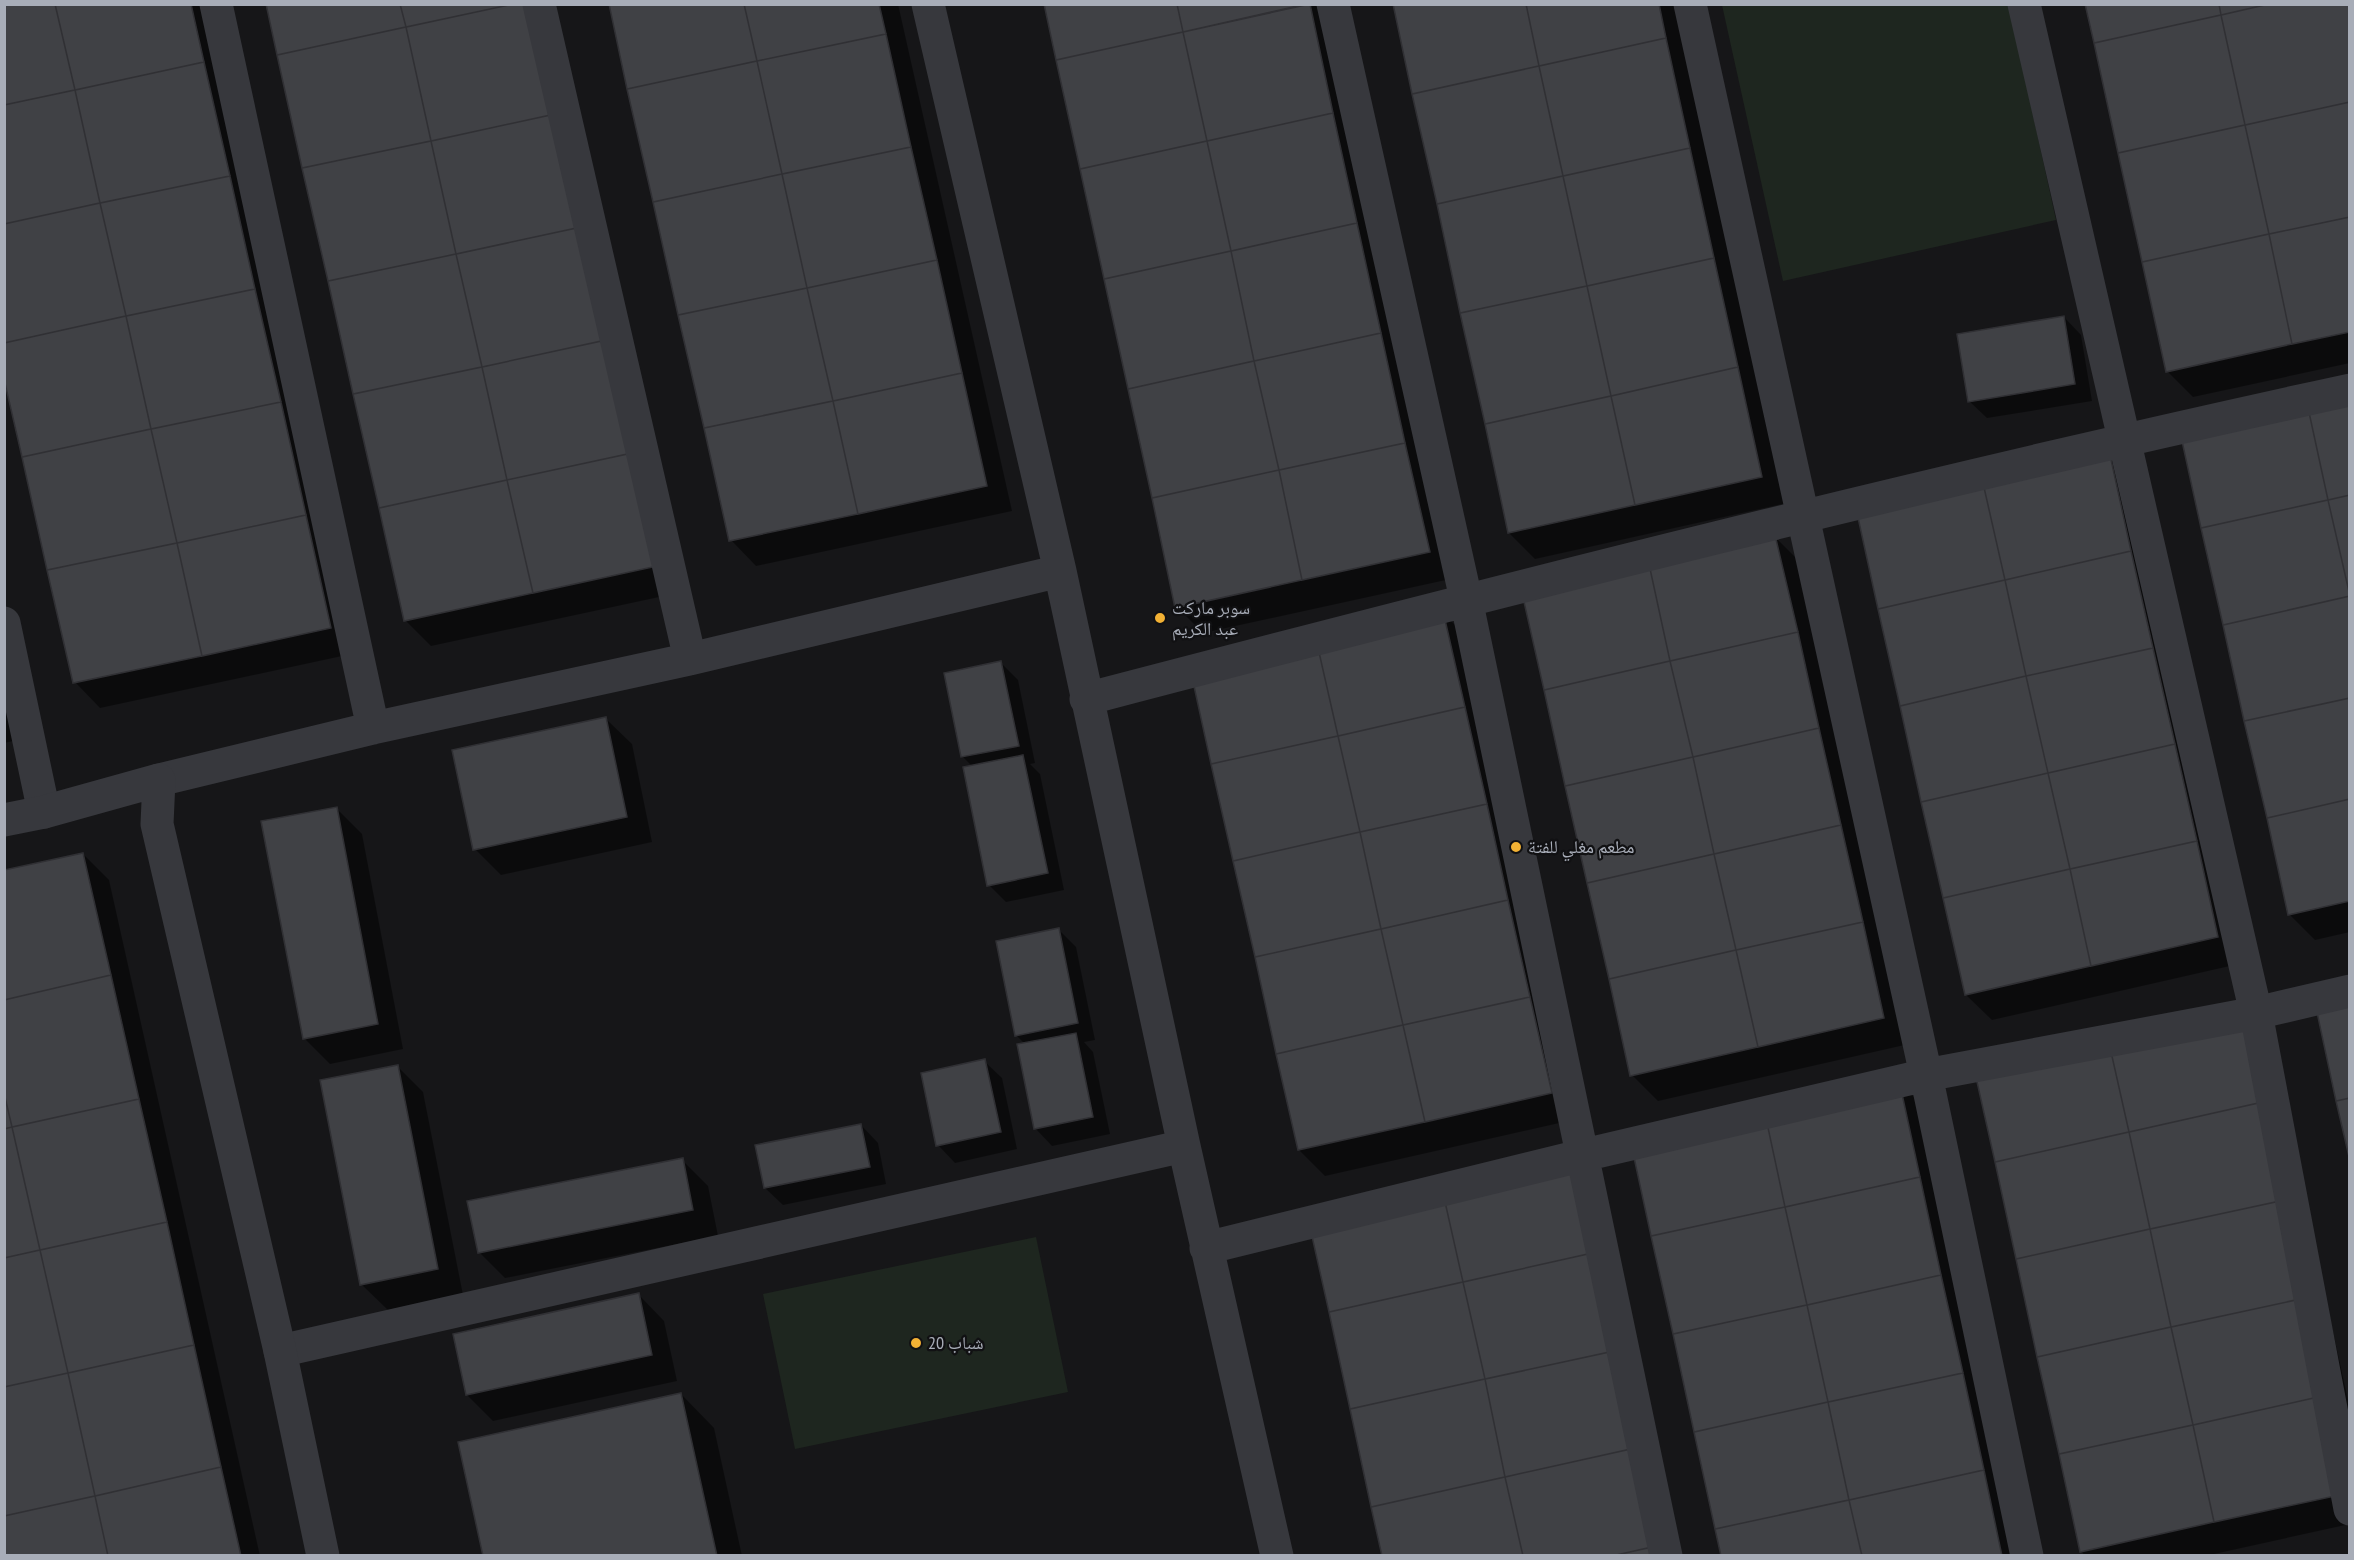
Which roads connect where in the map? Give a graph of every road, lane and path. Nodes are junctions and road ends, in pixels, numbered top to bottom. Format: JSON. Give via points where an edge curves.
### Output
{"nodes":[{"id":1,"x":216,"y":4,"type":"edge"},
{"id":2,"x":539,"y":4,"type":"edge"},
{"id":3,"x":928,"y":4,"type":"edge"},
{"id":4,"x":1333,"y":4,"type":"edge"},
{"id":5,"x":1690,"y":4,"type":"edge"},
{"id":6,"x":2024,"y":4,"type":"edge"},
{"id":7,"x":2349,"y":390,"type":"edge"},
{"id":8,"x":2123,"y":440,"type":"junction"},
{"id":9,"x":1804,"y":518,"type":"junction"},
{"id":10,"x":1060,"y":571,"type":"junction"},
{"id":11,"x":1466,"y":599,"type":"junction"},
{"id":12,"x":4,"y":623,"type":"edge"},
{"id":13,"x":690,"y":659,"type":"junction"},
{"id":14,"x":1086,"y":699,"type":"junction"},
{"id":15,"x":373,"y":728,"type":"junction"},
{"id":16,"x":159,"y":780,"type":"junction"},
{"id":17,"x":44,"y":812,"type":"junction"},
{"id":18,"x":4,"y":820,"type":"edge"},
{"id":19,"x":2349,"y":991,"type":"edge"},
{"id":20,"x":2256,"y":1013,"type":"junction"},
{"id":21,"x":1926,"y":1075,"type":"junction"},
{"id":22,"x":1184,"y":1146,"type":"junction"},
{"id":23,"x":1584,"y":1155,"type":"junction"},
{"id":24,"x":1206,"y":1248,"type":"junction"},
{"id":25,"x":280,"y":1351,"type":"junction"},
{"id":26,"x":2349,"y":1509,"type":"edge"},
{"id":27,"x":323,"y":1556,"type":"edge"},
{"id":28,"x":1277,"y":1556,"type":"edge"},
{"id":29,"x":1666,"y":1556,"type":"edge"},
{"id":30,"x":2027,"y":1556,"type":"edge"}],
"edges":[{"from":1,"to":15,"type":"street"},
{"from":2,"to":13,"type":"street"},
{"from":3,"to":10,"type":"street"},
{"from":4,"to":11,"type":"street"},
{"from":5,"to":9,"type":"street"},
{"from":6,"to":8,"type":"street"},
{"from":7,"to":8,"type":"street"},
{"from":8,"to":9,"type":"street"},
{"from":8,"to":20,"type":"street"},
{"from":9,"to":11,"type":"street"},
{"from":9,"to":21,"type":"street"},
{"from":10,"to":13,"type":"street"},
{"from":10,"to":14,"type":"street"},
{"from":11,"to":14,"type":"street"},
{"from":11,"to":23,"type":"street"},
{"from":12,"to":17,"type":"street"},
{"from":13,"to":15,"type":"street"},
{"from":14,"to":22,"type":"street"},
{"from":15,"to":16,"type":"street"},
{"from":16,"to":17,"type":"street"},
{"from":16,"to":25,"type":"street","via":[[157,824]]},
{"from":17,"to":18,"type":"street"},
{"from":19,"to":20,"type":"street"},
{"from":20,"to":21,"type":"street"},
{"from":20,"to":26,"type":"street"},
{"from":21,"to":23,"type":"street"},
{"from":21,"to":30,"type":"street"},
{"from":22,"to":24,"type":"street"},
{"from":22,"to":25,"type":"street"},
{"from":23,"to":24,"type":"street"},
{"from":23,"to":29,"type":"street"},
{"from":24,"to":28,"type":"street"},
{"from":25,"to":27,"type":"street"}]}
